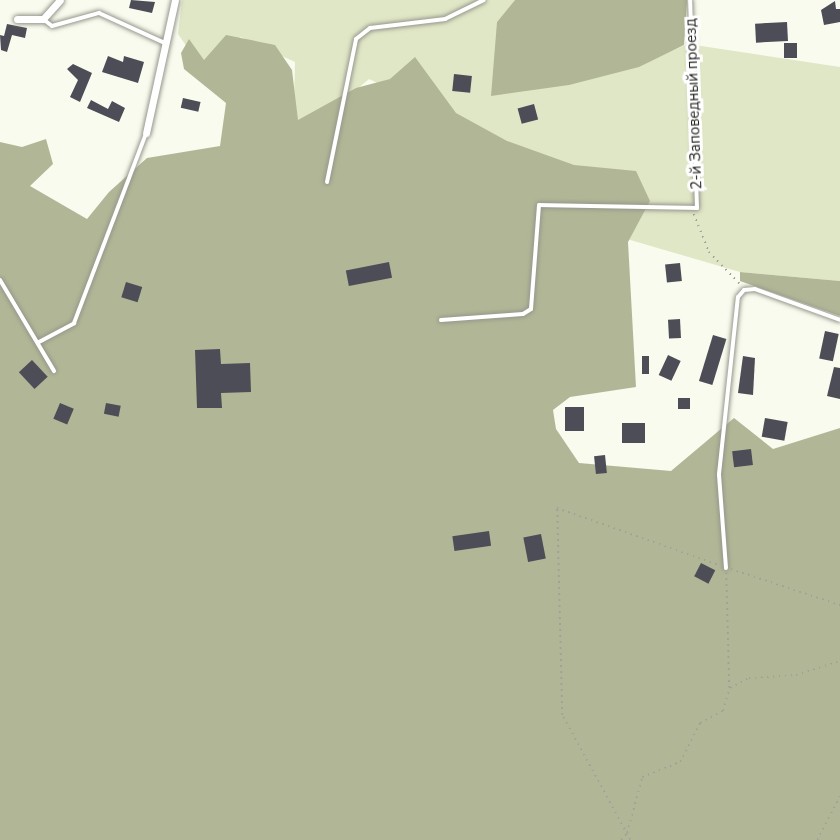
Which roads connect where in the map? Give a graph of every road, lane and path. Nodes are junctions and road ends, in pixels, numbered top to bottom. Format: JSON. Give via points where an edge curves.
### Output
{"nodes":[{"id":1,"x":60,"y":0,"type":"edge"},
{"id":2,"x":175,"y":0,"type":"edge"},
{"id":3,"x":484,"y":0,"type":"edge"},
{"id":4,"x":690,"y":0,"type":"edge"},
{"id":5,"x":17,"y":19,"type":"dead end"},
{"id":6,"x":43,"y":19,"type":"junction"},
{"id":7,"x":168,"y":44,"type":"junction"},
{"id":8,"x":146,"y":133,"type":"joint"},
{"id":9,"x":327,"y":182,"type":"dead end"},
{"id":10,"x":697,"y":208,"type":"junction"},
{"id":11,"x":0,"y":280,"type":"edge"},
{"id":12,"x":744,"y":290,"type":"junction"},
{"id":13,"x":441,"y":320,"type":"dead end"},
{"id":14,"x":840,"y":320,"type":"edge"},
{"id":15,"x":39,"y":342,"type":"junction"},
{"id":16,"x":54,"y":371,"type":"dead end"},
{"id":17,"x":726,"y":568,"type":"junction"},
{"id":18,"x":840,"y":605,"type":"edge"},
{"id":19,"x":840,"y":661,"type":"edge"},
{"id":20,"x":729,"y":688,"type":"junction"},
{"id":21,"x":840,"y":796,"type":"edge"},
{"id":22,"x":627,"y":833,"type":"junction"},
{"id":23,"x":621,"y":840,"type":"edge"},
{"id":24,"x":630,"y":840,"type":"edge"},
{"id":25,"x":817,"y":840,"type":"edge"}],
"edges":[{"from":1,"to":6,"type":"street"},
{"from":2,"to":7,"type":"street"},
{"from":3,"to":9,"type":"lane","via":[[445,19],[370,28],[356,39]]},
{"from":4,"to":10,"type":"lane","name":"2-й Заповедный проезд"},
{"from":5,"to":6,"type":"street"},
{"from":6,"to":7,"type":"lane","via":[[52,26],[99,13]]},
{"from":7,"to":8,"type":"street"},
{"from":8,"to":15,"type":"lane","via":[[74,323]]},
{"from":10,"to":12,"type":"path","via":[[694,213],[709,252]]},
{"from":10,"to":13,"type":"lane","via":[[539,205],[531,309],[523,314]]},
{"from":11,"to":15,"type":"lane"},
{"from":12,"to":14,"type":"lane","via":[[755,289]]},
{"from":12,"to":17,"type":"lane","via":[[738,297],[719,474]]},
{"from":15,"to":16,"type":"lane"},
{"from":17,"to":18,"type":"path"},
{"from":17,"to":20,"type":"path"},
{"from":17,"to":22,"type":"path","via":[[647,536],[557,508],[562,715]]},
{"from":19,"to":20,"type":"path","via":[[796,675],[748,678]]},
{"from":20,"to":22,"type":"path","via":[[723,711],[700,723],[680,762],[642,777]]},
{"from":21,"to":25,"type":"path"},
{"from":22,"to":23,"type":"path"},
{"from":22,"to":24,"type":"path"}]}
